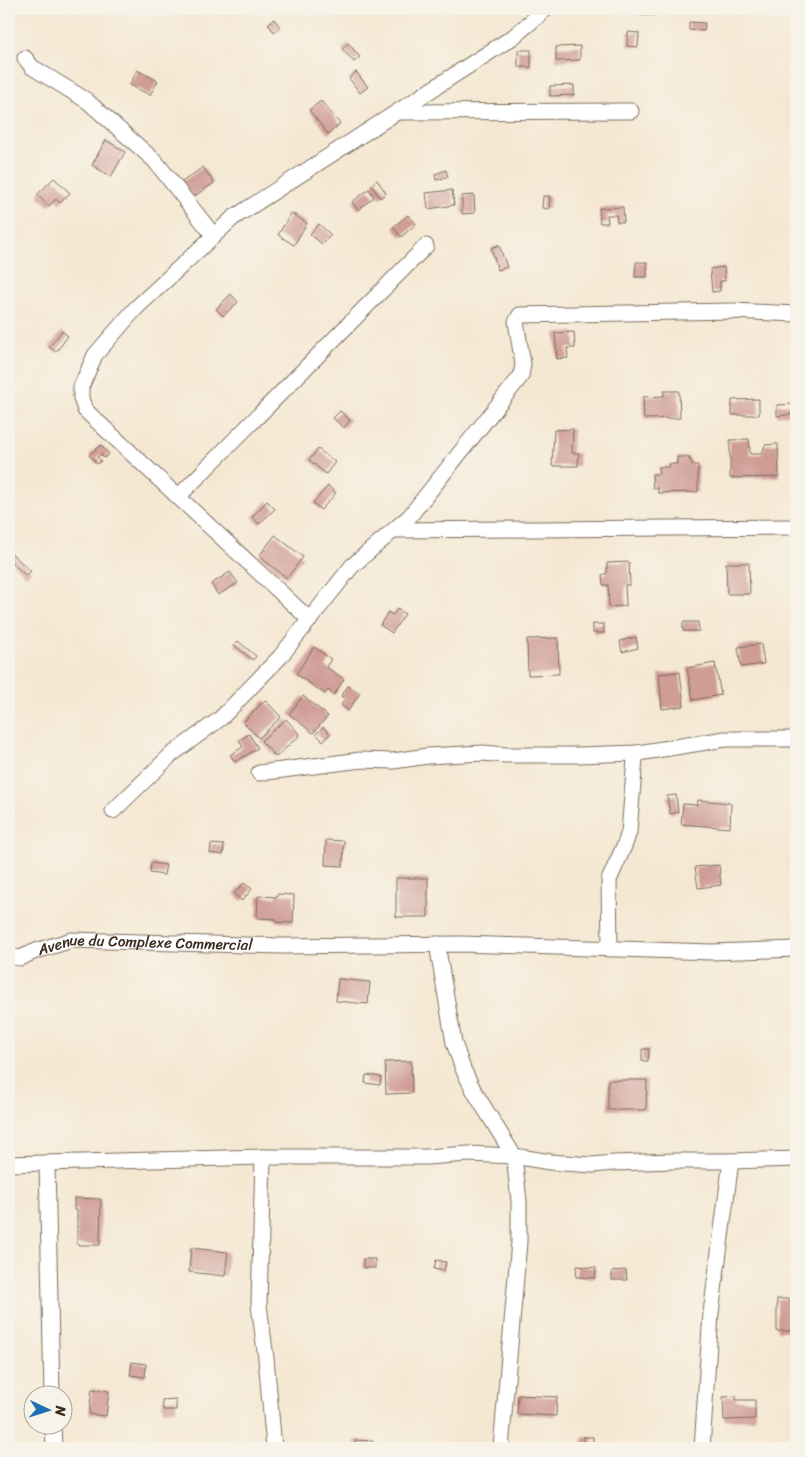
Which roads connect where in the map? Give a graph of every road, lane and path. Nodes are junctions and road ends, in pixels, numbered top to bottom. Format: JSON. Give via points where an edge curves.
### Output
{"nodes":[{"id":1,"x":546,"y":9,"type":"edge"},
{"id":2,"x":25,"y":58,"type":"dead end"},
{"id":3,"x":631,"y":111,"type":"dead end"},
{"id":4,"x":396,"y":112,"type":"junction"},
{"id":5,"x":214,"y":236,"type":"junction"},
{"id":6,"x":426,"y":246,"type":"dead end"},
{"id":7,"x":796,"y":314,"type":"edge"},
{"id":8,"x":178,"y":497,"type":"junction"},
{"id":9,"x":796,"y":527,"type":"edge"},
{"id":10,"x":395,"y":530,"type":"junction"},
{"id":11,"x":310,"y":620,"type":"junction"},
{"id":12,"x":796,"y":739,"type":"edge"},
{"id":13,"x":638,"y":753,"type":"junction"},
{"id":14,"x":259,"y":773,"type":"dead end"},
{"id":15,"x":113,"y":811,"type":"dead end"},
{"id":16,"x":437,"y":944,"type":"junction"},
{"id":17,"x":610,"y":949,"type":"junction"},
{"id":18,"x":796,"y":949,"type":"edge"},
{"id":19,"x":9,"y":956,"type":"edge"},
{"id":20,"x":514,"y":1156,"type":"junction"},
{"id":21,"x":263,"y":1157,"type":"junction"},
{"id":22,"x":796,"y":1159,"type":"edge"},
{"id":23,"x":731,"y":1161,"type":"junction"},
{"id":24,"x":47,"y":1163,"type":"junction"},
{"id":25,"x":9,"y":1164,"type":"edge"},
{"id":26,"x":52,"y":1384,"type":"edge"},
{"id":27,"x":53,"y":1434,"type":"edge"},
{"id":28,"x":54,"y":1448,"type":"edge"},
{"id":29,"x":274,"y":1448,"type":"edge"},
{"id":30,"x":501,"y":1448,"type":"edge"},
{"id":31,"x":702,"y":1448,"type":"edge"}],
"edges":[{"from":1,"to":4,"type":"street","via":[[513,37]]},
{"from":2,"to":5,"type":"street","via":[[32,67],[86,100],[155,161]]},
{"from":3,"to":4,"type":"street"},
{"from":4,"to":5,"type":"street","via":[[234,218]]},
{"from":5,"to":8,"type":"street","via":[[136,308],[95,355],[81,387],[84,410]]},
{"from":6,"to":8,"type":"street"},
{"from":7,"to":10,"type":"street","via":[[732,311],[520,315],[516,322],[523,364],[521,376],[410,517]]},
{"from":8,"to":11,"type":"street"},
{"from":9,"to":10,"type":"street"},
{"from":10,"to":11,"type":"street","via":[[352,566]]},
{"from":11,"to":15,"type":"street","via":[[280,657],[221,718],[171,755]]},
{"from":12,"to":13,"type":"street","via":[[725,739]]},
{"from":13,"to":14,"type":"street","via":[[438,755],[393,761],[362,760]]},
{"from":13,"to":17,"type":"street","via":[[628,832],[609,880]]},
{"from":16,"to":17,"type":"street","name":"Avenue du Complexe Commercial"},
{"from":16,"to":19,"type":"street","name":"Avenue du Complexe Commercial","via":[[282,946],[72,940],[20,958]]},
{"from":16,"to":20,"type":"street","via":[[454,1043],[463,1069]]},
{"from":17,"to":18,"type":"street","name":"Avenue du Complexe Commercial","via":[[712,952]]},
{"from":20,"to":21,"type":"street"},
{"from":20,"to":23,"type":"street","via":[[592,1165]]},
{"from":20,"to":30,"type":"street","via":[[520,1201],[520,1242]]},
{"from":21,"to":24,"type":"street"},
{"from":21,"to":29,"type":"street","via":[[259,1305]]},
{"from":22,"to":23,"type":"street"},
{"from":23,"to":31,"type":"street","via":[[710,1313]]},
{"from":24,"to":25,"type":"street"},
{"from":24,"to":26,"type":"street"},
{"from":27,"to":28,"type":"street"}]}
